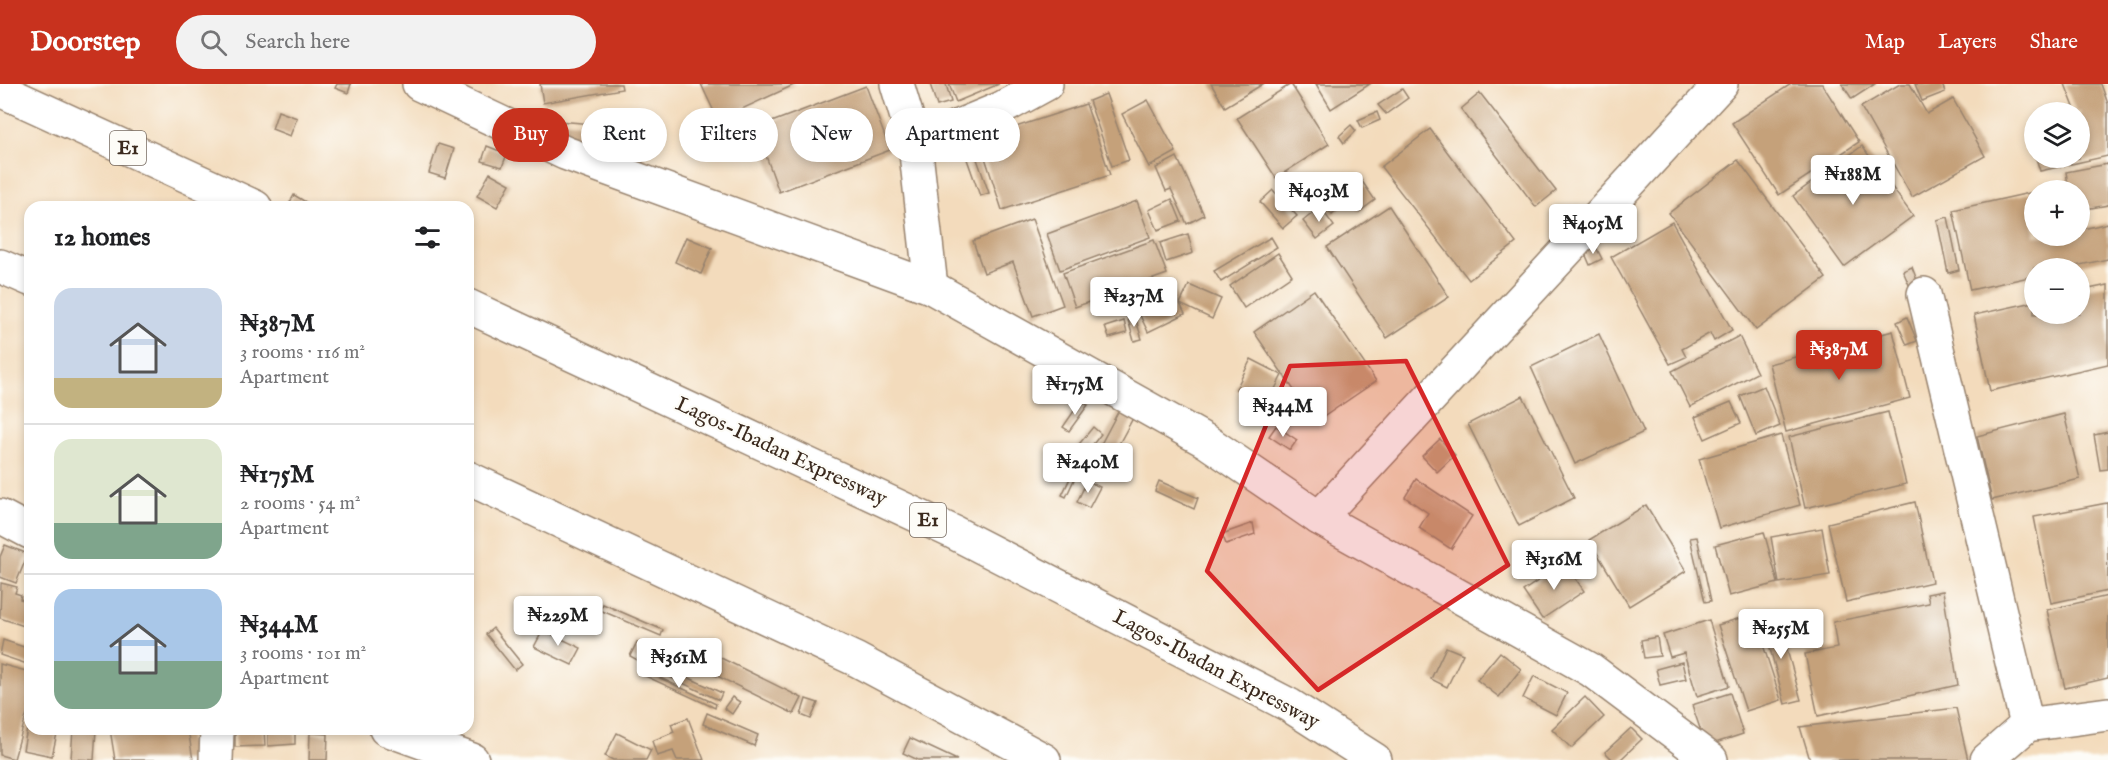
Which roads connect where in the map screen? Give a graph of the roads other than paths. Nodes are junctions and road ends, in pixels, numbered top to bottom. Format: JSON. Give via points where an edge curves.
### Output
{"nodes":[{"id":1,"x":419,"y":84,"type":"edge"},
{"id":2,"x":897,"y":84,"type":"edge"},
{"id":3,"x":1046,"y":84,"type":"edge"},
{"id":4,"x":1721,"y":84,"type":"edge"},
{"id":5,"x":0,"y":90,"type":"edge"},
{"id":6,"x":904,"y":108,"type":"edge"},
{"id":7,"x":1002,"y":108,"type":"edge"},
{"id":8,"x":917,"y":162,"type":"edge"},
{"id":9,"x":242,"y":201,"type":"edge"},
{"id":10,"x":0,"y":266,"type":"edge"},
{"id":11,"x":24,"y":276,"type":"edge"},
{"id":12,"x":931,"y":287,"type":"junction"},
{"id":13,"x":1924,"y":294,"type":"dead end"},
{"id":14,"x":474,"y":309,"type":"edge"},
{"id":15,"x":474,"y":481,"type":"edge"},
{"id":16,"x":0,"y":516,"type":"edge"},
{"id":17,"x":1319,"y":518,"type":"junction"},
{"id":18,"x":24,"y":529,"type":"edge"},
{"id":19,"x":2108,"y":714,"type":"edge"},
{"id":20,"x":2027,"y":725,"type":"junction"},
{"id":21,"x":217,"y":735,"type":"edge"},
{"id":22,"x":403,"y":735,"type":"edge"},
{"id":23,"x":216,"y":760,"type":"edge"},
{"id":24,"x":472,"y":760,"type":"edge"},
{"id":25,"x":1044,"y":760,"type":"edge"},
{"id":26,"x":1376,"y":760,"type":"edge"},
{"id":27,"x":1711,"y":760,"type":"edge"},
{"id":28,"x":1987,"y":760,"type":"edge"}],
"edges":[{"from":1,"to":12,"type":"main road","via":[[565,153]]},
{"from":2,"to":6,"type":"main road"},
{"from":3,"to":7,"type":"main road"},
{"from":4,"to":17,"type":"main road"},
{"from":5,"to":9,"type":"main road","number":"E1"},
{"from":8,"to":12,"type":"main road"},
{"from":10,"to":11,"type":"main road"},
{"from":12,"to":17,"type":"main road","via":[[1206,441]]},
{"from":13,"to":20,"type":"main road"},
{"from":14,"to":26,"type":"main road","name":"Lagos-Ibadan Expressway","number":"E1","via":[[953,532],[1288,705]]},
{"from":15,"to":25,"type":"main road","via":[[857,660]]},
{"from":16,"to":18,"type":"main road"},
{"from":17,"to":27,"type":"main road","via":[[1591,670]]},
{"from":19,"to":20,"type":"main road"},
{"from":20,"to":28,"type":"main road"},
{"from":21,"to":23,"type":"main road"},
{"from":22,"to":24,"type":"main road"}]}
